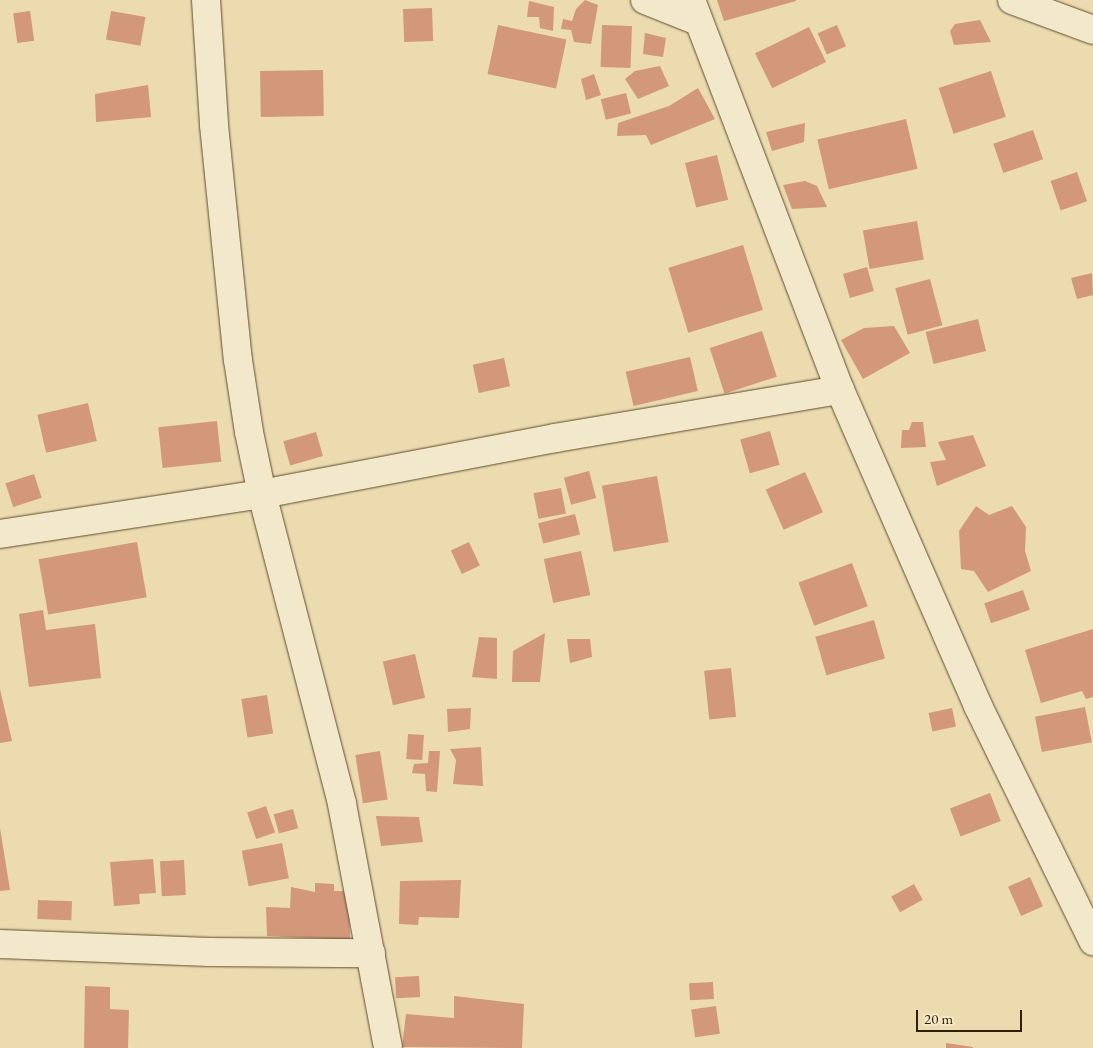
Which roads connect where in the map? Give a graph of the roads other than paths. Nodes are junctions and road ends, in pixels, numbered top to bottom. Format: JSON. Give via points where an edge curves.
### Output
{"nodes":[{"id":1,"x":206,"y":0,"type":"edge"},
{"id":2,"x":645,"y":0,"type":"edge"},
{"id":3,"x":1012,"y":0,"type":"edge"},
{"id":4,"x":695,"y":10,"type":"edge"},
{"id":5,"x":1093,"y":30,"type":"edge"},
{"id":6,"x":840,"y":390,"type":"junction"},
{"id":7,"x":262,"y":494,"type":"junction"},
{"id":8,"x":0,"y":534,"type":"edge"},
{"id":9,"x":1093,"y":942,"type":"edge"},
{"id":10,"x":0,"y":944,"type":"edge"},
{"id":11,"x":371,"y":953,"type":"junction"},
{"id":12,"x":388,"y":1048,"type":"edge"}],
"edges":[{"from":1,"to":7,"type":"street","via":[[214,125],[238,360]]},
{"from":2,"to":4,"type":"street"},
{"from":3,"to":5,"type":"street"},
{"from":4,"to":6,"type":"street"},
{"from":6,"to":7,"type":"street","via":[[555,438]]},
{"from":6,"to":9,"type":"street","via":[[978,706]]},
{"from":7,"to":8,"type":"street"},
{"from":7,"to":11,"type":"street","via":[[342,804]]},
{"from":10,"to":11,"type":"street","via":[[209,952]]},
{"from":11,"to":12,"type":"street"}]}
